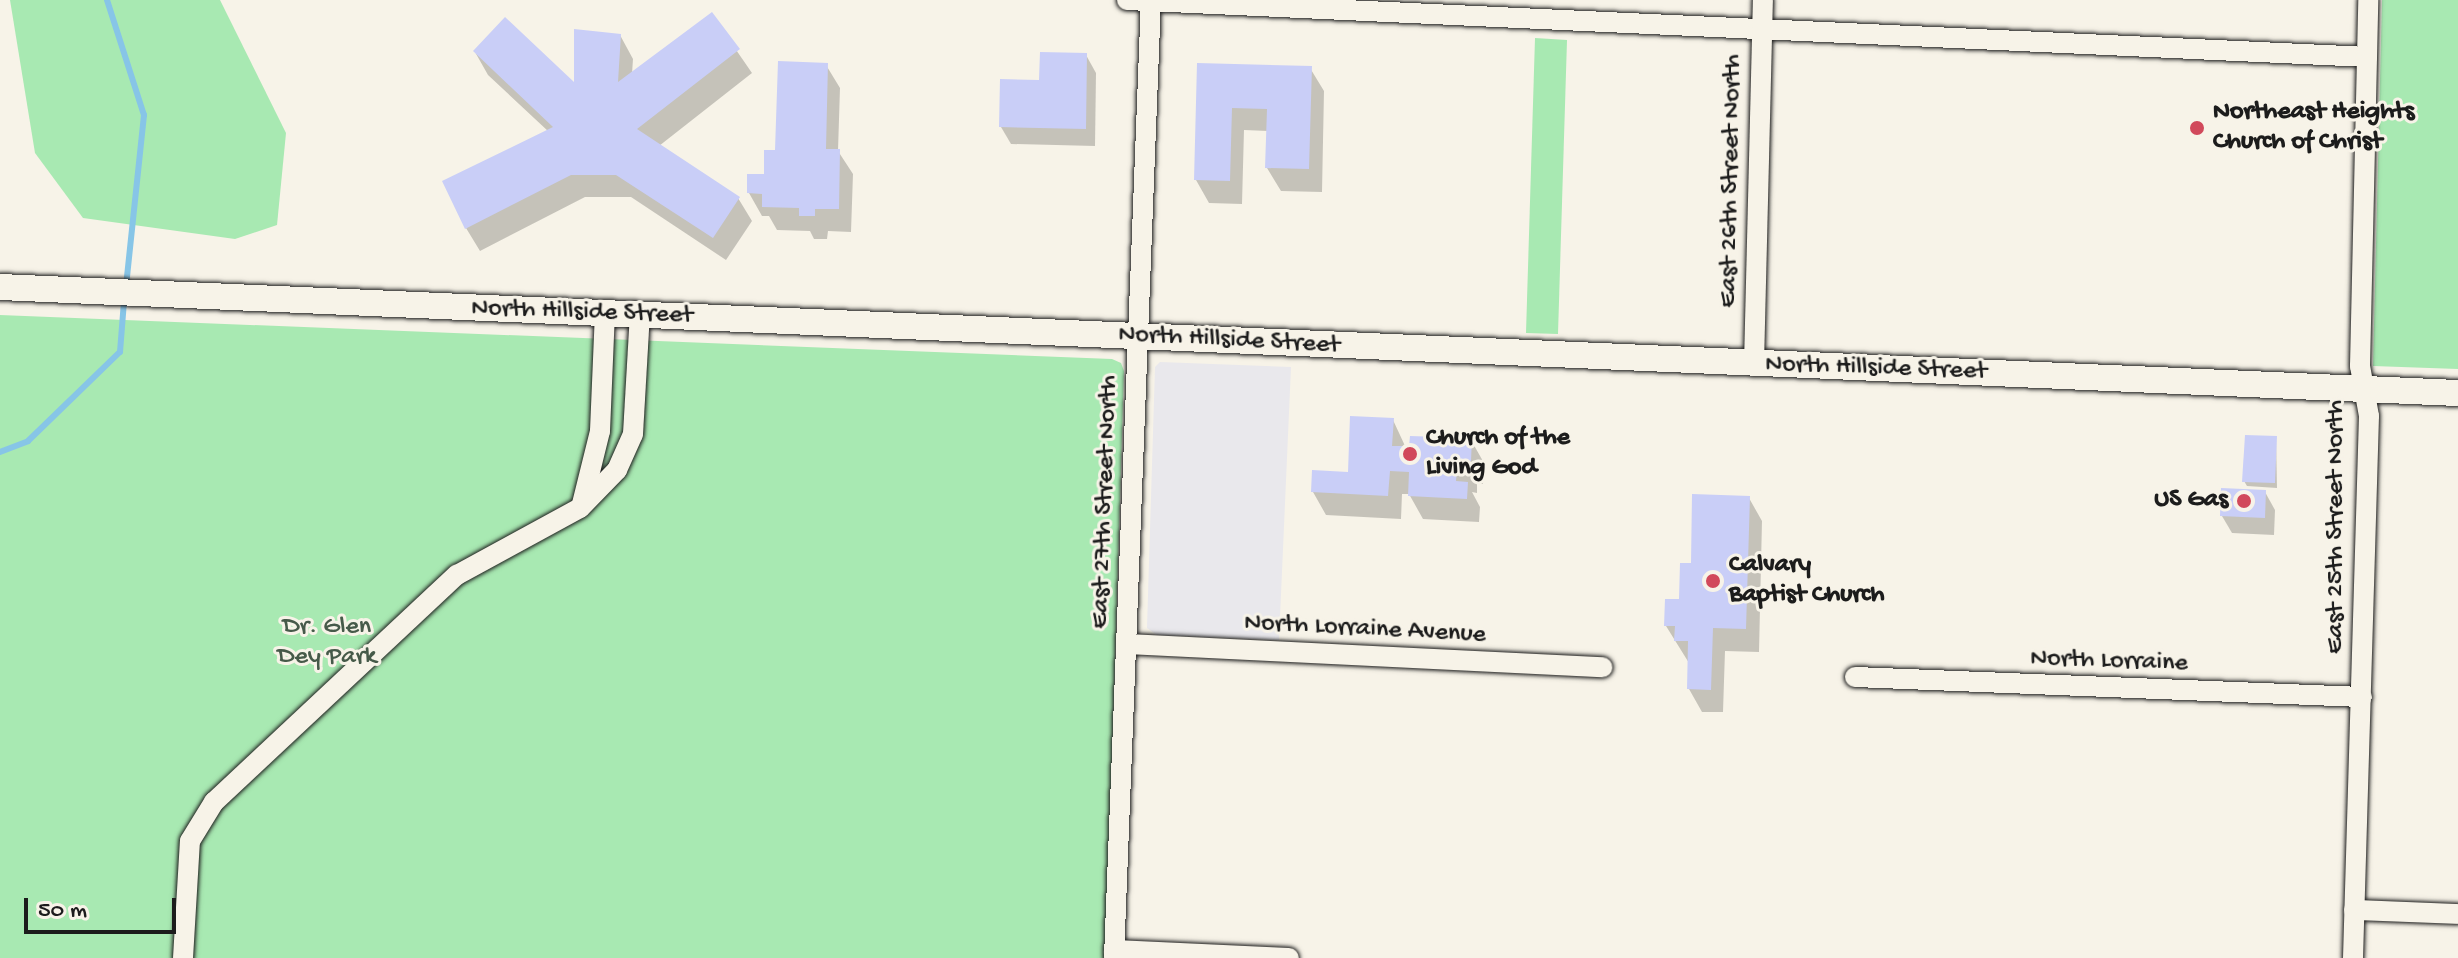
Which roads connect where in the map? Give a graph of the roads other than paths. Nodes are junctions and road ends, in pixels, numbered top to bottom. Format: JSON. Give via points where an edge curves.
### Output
{"nodes":[{"id":1,"x":1127,"y":0,"type":"edge"},
{"id":2,"x":1763,"y":0,"type":"edge"},
{"id":3,"x":2368,"y":0,"type":"edge"},
{"id":4,"x":1151,"y":1,"type":"edge"},
{"id":5,"x":1762,"y":29,"type":"junction"},
{"id":6,"x":2367,"y":57,"type":"junction"},
{"id":7,"x":0,"y":287,"type":"edge"},
{"id":8,"x":605,"y":313,"type":"junction"},
{"id":9,"x":640,"y":314,"type":"junction"},
{"id":10,"x":1139,"y":337,"type":"junction"},
{"id":11,"x":1754,"y":364,"type":"junction"},
{"id":12,"x":2364,"y":390,"type":"junction"},
{"id":13,"x":2458,"y":393,"type":"edge"},
{"id":14,"x":580,"y":508,"type":"junction"},
{"id":15,"x":1127,"y":644,"type":"junction"},
{"id":16,"x":1602,"y":667,"type":"dead end"},
{"id":17,"x":1855,"y":677,"type":"dead end"},
{"id":18,"x":2362,"y":697,"type":"junction"},
{"id":19,"x":2354,"y":910,"type":"junction"},
{"id":20,"x":2458,"y":914,"type":"edge"},
{"id":21,"x":1114,"y":954,"type":"edge"},
{"id":22,"x":183,"y":958,"type":"edge"},
{"id":23,"x":1289,"y":958,"type":"edge"},
{"id":24,"x":2353,"y":958,"type":"edge"}],
"edges":[{"from":1,"to":4,"type":"street"},
{"from":2,"to":5,"type":"street","name":"East 26th Street North"},
{"from":3,"to":6,"type":"street","name":"East 25th Street North"},
{"from":4,"to":5,"type":"street"},
{"from":4,"to":10,"type":"street","name":"East 27th Street North"},
{"from":5,"to":6,"type":"street"},
{"from":5,"to":11,"type":"street","name":"East 26th Street North"},
{"from":6,"to":12,"type":"street","name":"East 25th Street North","via":[[2360,366]]},
{"from":7,"to":8,"type":"main road","name":"North Hillside Street"},
{"from":8,"to":9,"type":"main road","name":"North Hillside Street"},
{"from":8,"to":14,"type":"street","via":[[600,431]]},
{"from":9,"to":10,"type":"main road","name":"North Hillside Street"},
{"from":9,"to":14,"type":"street","via":[[633,434],[617,470]]},
{"from":10,"to":11,"type":"main road","name":"North Hillside Street"},
{"from":10,"to":15,"type":"street","name":"East 27th Street North"},
{"from":11,"to":12,"type":"main road","name":"North Hillside Street"},
{"from":12,"to":13,"type":"main road","name":"North Hillside Street"},
{"from":12,"to":18,"type":"street","name":"East 25th Street North","via":[[2369,416]]},
{"from":14,"to":22,"type":"street","via":[[457,575],[214,802],[190,841]]},
{"from":15,"to":16,"type":"street","name":"North Lorraine Avenue"},
{"from":15,"to":21,"type":"street","name":"East 27th Street North"},
{"from":17,"to":18,"type":"street","name":"North Lorraine"},
{"from":18,"to":19,"type":"street","name":"East 25th Street North"},
{"from":19,"to":20,"type":"street"},
{"from":19,"to":24,"type":"street","name":"East 25th Street North"},
{"from":21,"to":23,"type":"street"}]}
